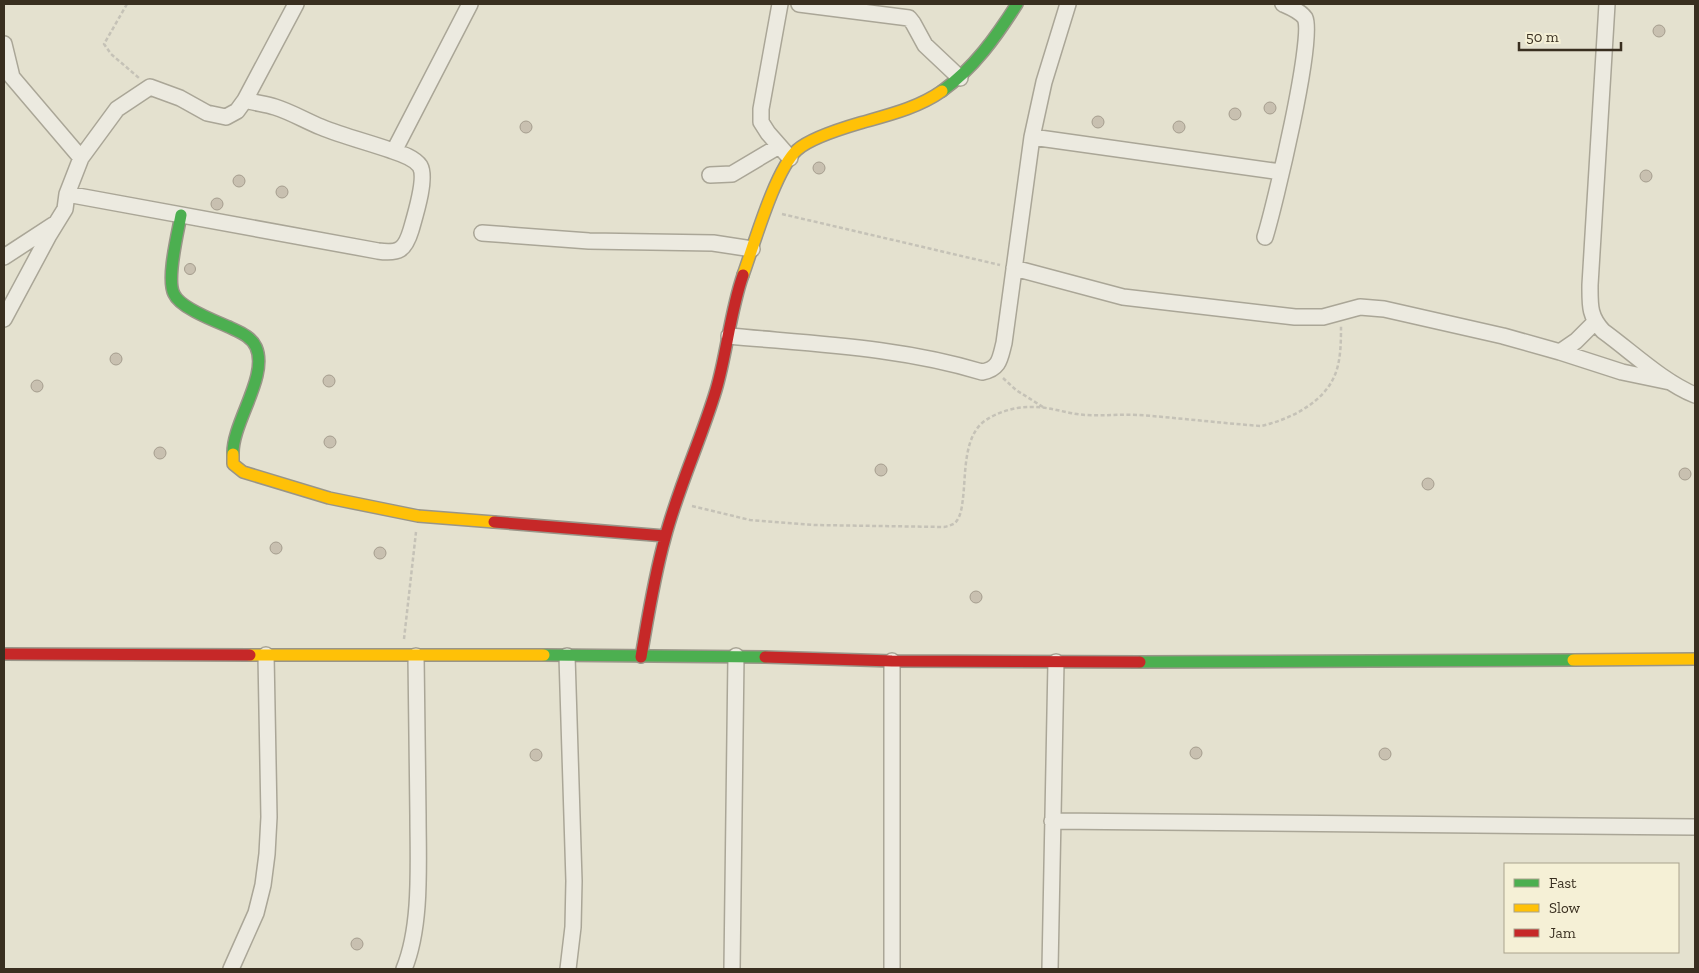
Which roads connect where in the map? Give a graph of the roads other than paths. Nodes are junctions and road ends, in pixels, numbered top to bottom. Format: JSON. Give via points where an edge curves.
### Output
{"nodes":[{"id":1,"x":296,"y":4,"type":"edge"},
{"id":2,"x":470,"y":4,"type":"edge"},
{"id":3,"x":780,"y":4,"type":"edge"},
{"id":4,"x":799,"y":4,"type":"edge"},
{"id":5,"x":1017,"y":4,"type":"edge"},
{"id":6,"x":1068,"y":4,"type":"edge"},
{"id":7,"x":1283,"y":4,"type":"edge"},
{"id":8,"x":1607,"y":4,"type":"edge"},
{"id":9,"x":4,"y":44,"type":"edge"},
{"id":10,"x":960,"y":78,"type":"junction"},
{"id":11,"x":246,"y":100,"type":"junction"},
{"id":12,"x":1032,"y":137,"type":"junction"},
{"id":13,"x":779,"y":146,"type":"junction"},
{"id":14,"x":394,"y":151,"type":"junction"},
{"id":15,"x":81,"y":158,"type":"junction"},
{"id":16,"x":790,"y":158,"type":"junction"},
{"id":17,"x":1281,"y":172,"type":"junction"},
{"id":18,"x":710,"y":175,"type":"dead end"},
{"id":19,"x":67,"y":194,"type":"junction"},
{"id":20,"x":181,"y":215,"type":"junction"},
{"id":21,"x":57,"y":222,"type":"junction"},
{"id":22,"x":482,"y":232,"type":"dead end"},
{"id":23,"x":1265,"y":237,"type":"dead end"},
{"id":24,"x":752,"y":249,"type":"junction"},
{"id":25,"x":4,"y":257,"type":"edge"},
{"id":26,"x":1014,"y":268,"type":"junction"},
{"id":27,"x":4,"y":319,"type":"edge"},
{"id":28,"x":1595,"y":322,"type":"junction"},
{"id":29,"x":729,"y":336,"type":"junction"},
{"id":30,"x":1560,"y":352,"type":"junction"},
{"id":31,"x":1670,"y":382,"type":"junction"},
{"id":32,"x":1695,"y":395,"type":"edge"},
{"id":33,"x":665,"y":536,"type":"junction"},
{"id":34,"x":4,"y":654,"type":"edge"},
{"id":35,"x":266,"y":655,"type":"junction"},
{"id":36,"x":409,"y":656,"type":"junction"},
{"id":37,"x":567,"y":656,"type":"junction"},
{"id":38,"x":736,"y":656,"type":"junction"},
{"id":39,"x":642,"y":657,"type":"junction"},
{"id":40,"x":1695,"y":659,"type":"edge"},
{"id":41,"x":892,"y":661,"type":"junction"},
{"id":42,"x":1056,"y":662,"type":"junction"},
{"id":43,"x":1052,"y":821,"type":"junction"},
{"id":44,"x":1695,"y":827,"type":"edge"},
{"id":45,"x":231,"y":969,"type":"edge"},
{"id":46,"x":404,"y":969,"type":"edge"},
{"id":47,"x":568,"y":969,"type":"edge"},
{"id":48,"x":732,"y":969,"type":"edge"},
{"id":49,"x":892,"y":969,"type":"edge"},
{"id":50,"x":1050,"y":969,"type":"edge"}],
"edges":[{"from":1,"to":11,"type":"street"},
{"from":2,"to":14,"type":"street"},
{"from":3,"to":13,"type":"street","via":[[761,109],[762,122]]},
{"from":4,"to":10,"type":"street","via":[[909,18],[925,45]]},
{"from":5,"to":10,"type":"street","via":[[994,40]]},
{"from":6,"to":12,"type":"street","via":[[1044,82]]},
{"from":7,"to":17,"type":"street","via":[[1300,12],[1306,19],[1307,30]]},
{"from":8,"to":28,"type":"street","via":[[1590,285],[1591,315]]},
{"from":9,"to":15,"type":"street","via":[[12,77]]},
{"from":10,"to":16,"type":"street","via":[[934,97],[904,110],[843,128],[798,149]]},
{"from":11,"to":14,"type":"street","via":[[277,108],[330,131]]},
{"from":11,"to":15,"type":"street","via":[[237,111],[226,117],[150,87],[117,109]]},
{"from":12,"to":17,"type":"street"},
{"from":12,"to":26,"type":"street"},
{"from":13,"to":16,"type":"street"},
{"from":13,"to":18,"type":"street","via":[[732,174]]},
{"from":14,"to":20,"type":"street","via":[[413,160],[422,173],[410,231],[404,247],[398,251],[378,251]]},
{"from":15,"to":19,"type":"street"},
{"from":16,"to":24,"type":"street"},
{"from":17,"to":23,"type":"street"},
{"from":19,"to":20,"type":"street"},
{"from":19,"to":21,"type":"street","via":[[65,209]]},
{"from":20,"to":33,"type":"street","via":[[171,282],[174,295],[190,308],[247,336],[258,352],[257,372],[232,449],[233,464],[243,472],[330,498],[418,516]]},
{"from":21,"to":25,"type":"street"},
{"from":21,"to":27,"type":"street"},
{"from":22,"to":24,"type":"street","via":[[589,241],[713,243]]},
{"from":24,"to":29,"type":"street","via":[[738,292]]},
{"from":26,"to":29,"type":"street","via":[[1004,343],[1000,359],[989,371],[920,356]]},
{"from":26,"to":30,"type":"street","via":[[1123,297],[1295,317],[1323,317],[1360,307],[1384,309]]},
{"from":28,"to":30,"type":"street"},
{"from":28,"to":31,"type":"street"},
{"from":29,"to":33,"type":"street","via":[[716,390]]},
{"from":30,"to":31,"type":"street","via":[[1622,372]]},
{"from":31,"to":32,"type":"street"},
{"from":33,"to":39,"type":"street","via":[[652,589]]},
{"from":34,"to":35,"type":"street"},
{"from":35,"to":36,"type":"street"},
{"from":35,"to":45,"type":"street","via":[[267,854],[256,914]]},
{"from":36,"to":37,"type":"street"},
{"from":36,"to":46,"type":"street","via":[[418,872],[414,938]]},
{"from":37,"to":39,"type":"street"},
{"from":37,"to":47,"type":"street","via":[[574,881]]},
{"from":38,"to":39,"type":"street"},
{"from":38,"to":41,"type":"street"},
{"from":38,"to":48,"type":"street"},
{"from":40,"to":42,"type":"street"},
{"from":41,"to":42,"type":"street"},
{"from":41,"to":49,"type":"street"},
{"from":42,"to":43,"type":"street"},
{"from":43,"to":44,"type":"street"},
{"from":43,"to":50,"type":"street"}]}
